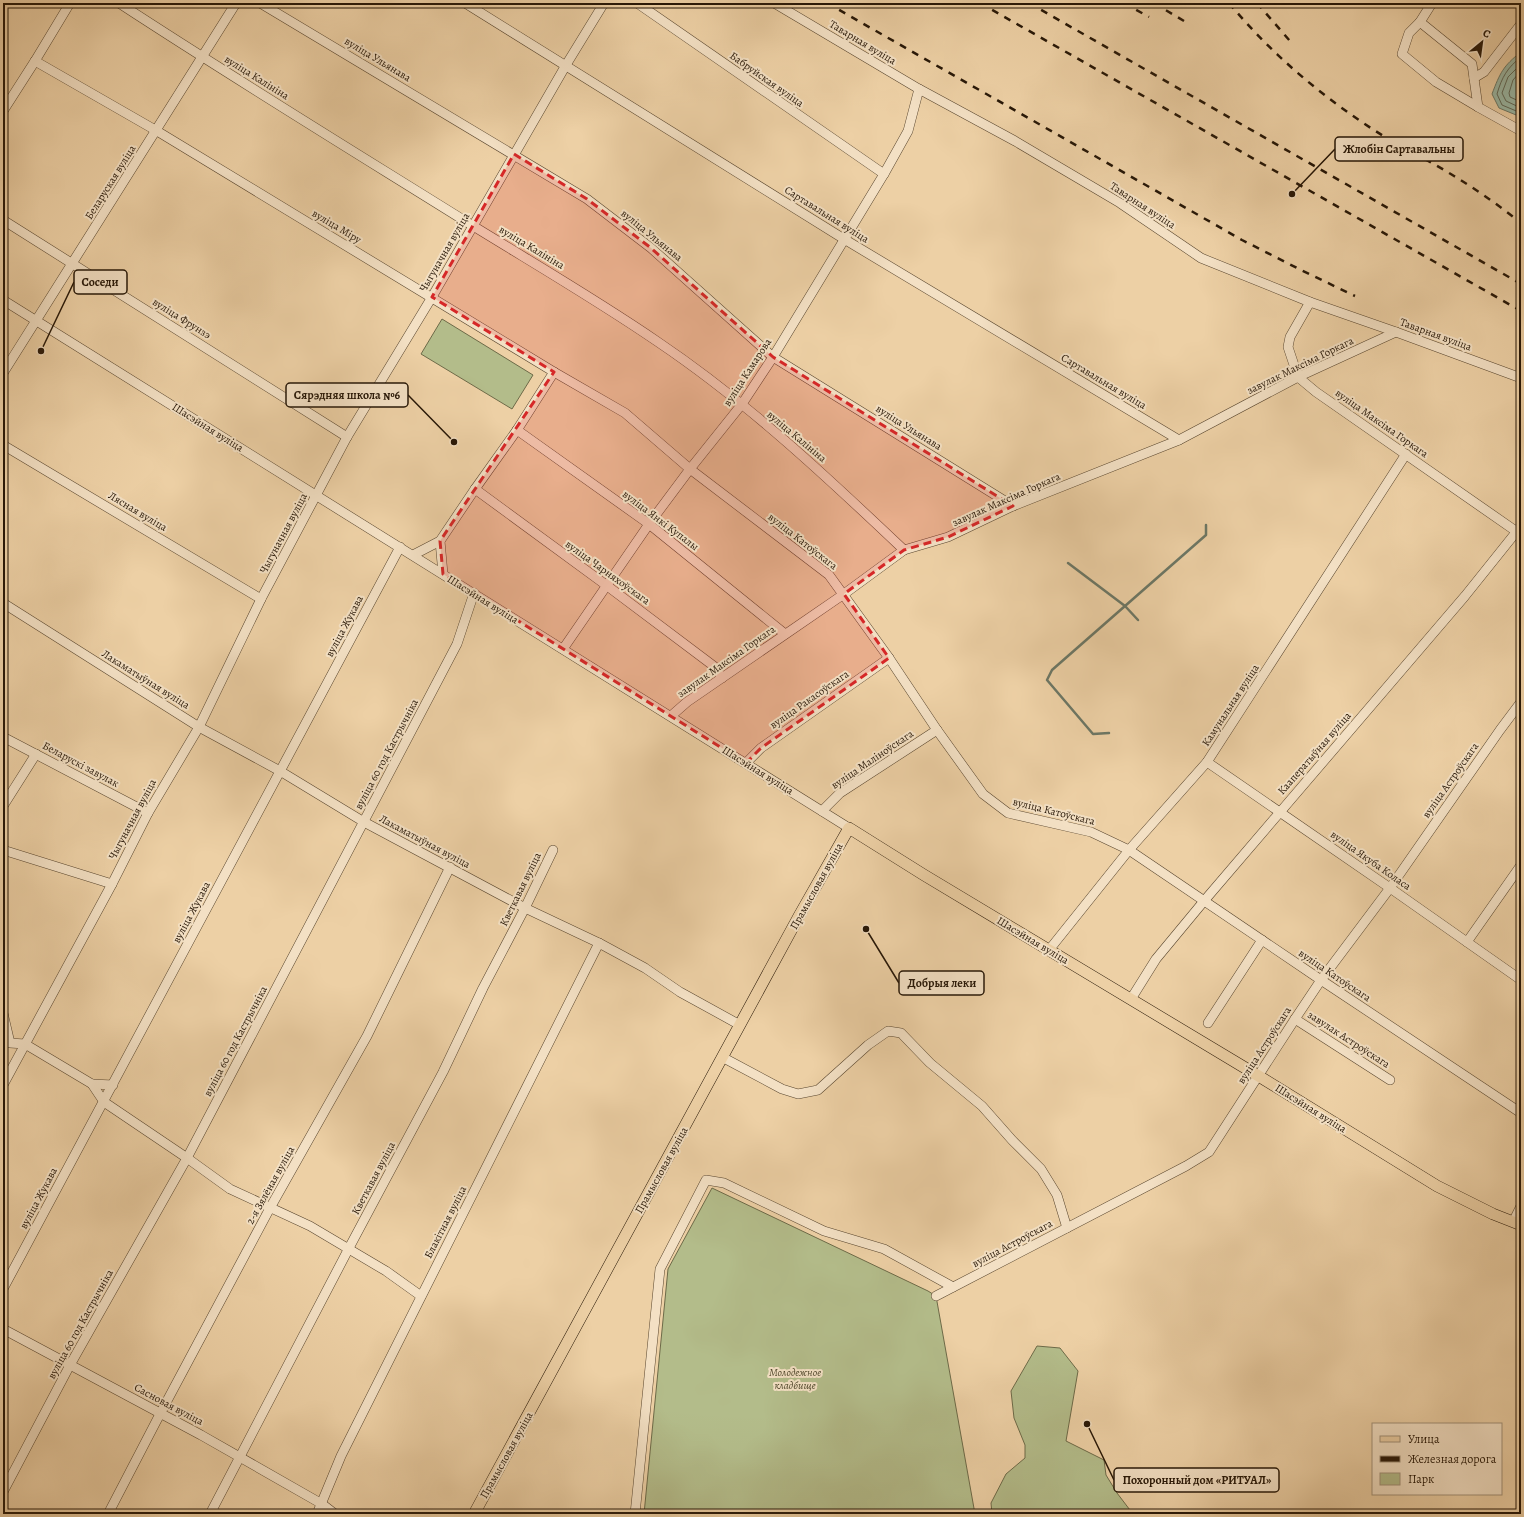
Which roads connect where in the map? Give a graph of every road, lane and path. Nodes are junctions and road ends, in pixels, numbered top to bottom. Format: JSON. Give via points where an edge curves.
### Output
{"nodes":[{"id":1,"x":70,"y":3,"type":"edge"},
{"id":2,"x":119,"y":3,"type":"edge"},
{"id":3,"x":236,"y":3,"type":"edge"},
{"id":4,"x":260,"y":3,"type":"edge"},
{"id":5,"x":466,"y":3,"type":"edge"},
{"id":6,"x":604,"y":3,"type":"edge"},
{"id":7,"x":637,"y":3,"type":"edge"},
{"id":8,"x":774,"y":3,"type":"edge"},
{"id":9,"x":1432,"y":3,"type":"edge"},
{"id":10,"x":1420,"y":22,"type":"junction"},
{"id":11,"x":1521,"y":24,"type":"edge"},
{"id":12,"x":202,"y":57,"type":"junction"},
{"id":13,"x":35,"y":61,"type":"junction"},
{"id":14,"x":566,"y":65,"type":"junction"},
{"id":15,"x":1474,"y":78,"type":"junction"},
{"id":16,"x":918,"y":89,"type":"junction"},
{"id":17,"x":1478,"y":107,"type":"junction"},
{"id":18,"x":3,"y":111,"type":"edge"},
{"id":19,"x":157,"y":131,"type":"junction"},
{"id":20,"x":1521,"y":131,"type":"edge"},
{"id":21,"x":514,"y":154,"type":"junction"},
{"id":22,"x":884,"y":174,"type":"junction"},
{"id":23,"x":3,"y":220,"type":"edge"},
{"id":24,"x":473,"y":226,"type":"junction"},
{"id":25,"x":844,"y":239,"type":"junction"},
{"id":26,"x":72,"y":263,"type":"junction"},
{"id":27,"x":432,"y":297,"type":"junction"},
{"id":28,"x":3,"y":300,"type":"edge"},
{"id":29,"x":1310,"y":302,"type":"junction"},
{"id":30,"x":36,"y":320,"type":"junction"},
{"id":31,"x":1396,"y":332,"type":"junction"},
{"id":32,"x":772,"y":356,"type":"junction"},
{"id":33,"x":554,"y":372,"type":"junction"},
{"id":34,"x":3,"y":373,"type":"edge"},
{"id":35,"x":1298,"y":377,"type":"junction"},
{"id":36,"x":1521,"y":378,"type":"edge"},
{"id":37,"x":742,"y":404,"type":"junction"},
{"id":38,"x":625,"y":413,"type":"joint"},
{"id":39,"x":517,"y":430,"type":"junction"},
{"id":40,"x":347,"y":437,"type":"junction"},
{"id":41,"x":1179,"y":440,"type":"junction"},
{"id":42,"x":3,"y":444,"type":"edge"},
{"id":43,"x":1406,"y":454,"type":"junction"},
{"id":44,"x":690,"y":469,"type":"junction"},
{"id":45,"x":475,"y":489,"type":"junction"},
{"id":46,"x":317,"y":495,"type":"junction"},
{"id":47,"x":1012,"y":506,"type":"junction"},
{"id":48,"x":649,"y":524,"type":"junction"},
{"id":49,"x":1519,"y":531,"type":"edge"},
{"id":50,"x":440,"y":541,"type":"junction"},
{"id":51,"x":400,"y":547,"type":"junction"},
{"id":52,"x":904,"y":550,"type":"junction"},
{"id":53,"x":414,"y":555,"type":"junction"},
{"id":54,"x":443,"y":574,"type":"junction"},
{"id":55,"x":606,"y":584,"type":"junction"},
{"id":56,"x":474,"y":593,"type":"junction"},
{"id":57,"x":844,"y":594,"type":"junction"},
{"id":58,"x":261,"y":599,"type":"junction"},
{"id":59,"x":3,"y":603,"type":"edge"},
{"id":60,"x":785,"y":634,"type":"junction"},
{"id":61,"x":563,"y":649,"type":"junction"},
{"id":62,"x":888,"y":658,"type":"junction"},
{"id":63,"x":722,"y":678,"type":"junction"},
{"id":64,"x":1521,"y":702,"type":"edge"},
{"id":65,"x":671,"y":716,"type":"junction"},
{"id":66,"x":199,"y":727,"type":"junction"},
{"id":67,"x":937,"y":730,"type":"junction"},
{"id":68,"x":3,"y":737,"type":"edge"},
{"id":69,"x":36,"y":754,"type":"junction"},
{"id":70,"x":1207,"y":762,"type":"junction"},
{"id":71,"x":746,"y":763,"type":"junction"},
{"id":72,"x":280,"y":771,"type":"junction"},
{"id":73,"x":3,"y":806,"type":"edge"},
{"id":74,"x":822,"y":811,"type":"junction"},
{"id":75,"x":1279,"y":812,"type":"junction"},
{"id":76,"x":148,"y":813,"type":"junction"},
{"id":77,"x":364,"y":822,"type":"junction"},
{"id":78,"x":849,"y":828,"type":"junction"},
{"id":79,"x":3,"y":850,"type":"edge"},
{"id":80,"x":552,"y":850,"type":"dead end"},
{"id":81,"x":1129,"y":850,"type":"junction"},
{"id":82,"x":1521,"y":866,"type":"edge"},
{"id":83,"x":450,"y":867,"type":"junction"},
{"id":84,"x":112,"y":884,"type":"junction"},
{"id":85,"x":1390,"y":888,"type":"junction"},
{"id":86,"x":1204,"y":901,"type":"junction"},
{"id":87,"x":524,"y":908,"type":"junction"},
{"id":88,"x":1262,"y":940,"type":"junction"},
{"id":89,"x":1468,"y":942,"type":"junction"},
{"id":90,"x":599,"y":943,"type":"junction"},
{"id":91,"x":1049,"y":950,"type":"junction"},
{"id":92,"x":1321,"y":980,"type":"junction"},
{"id":93,"x":1521,"y":980,"type":"edge"},
{"id":94,"x":1131,"y":999,"type":"junction"},
{"id":95,"x":3,"y":1013,"type":"edge"},
{"id":96,"x":1295,"y":1018,"type":"junction"},
{"id":97,"x":1208,"y":1023,"type":"dead end"},
{"id":98,"x":740,"y":1025,"type":"junction"},
{"id":99,"x":26,"y":1044,"type":"junction"},
{"id":100,"x":722,"y":1057,"type":"junction"},
{"id":101,"x":1257,"y":1075,"type":"junction"},
{"id":102,"x":1390,"y":1080,"type":"dead end"},
{"id":103,"x":92,"y":1084,"type":"junction"},
{"id":104,"x":3,"y":1085,"type":"edge"},
{"id":105,"x":113,"y":1085,"type":"junction"},
{"id":106,"x":104,"y":1102,"type":"junction"},
{"id":107,"x":1521,"y":1114,"type":"edge"},
{"id":108,"x":187,"y":1158,"type":"junction"},
{"id":109,"x":1521,"y":1206,"type":"edge"},
{"id":110,"x":270,"y":1208,"type":"junction"},
{"id":111,"x":1517,"y":1224,"type":"edge"},
{"id":112,"x":1067,"y":1228,"type":"junction"},
{"id":113,"x":349,"y":1248,"type":"junction"},
{"id":114,"x":953,"y":1288,"type":"junction"},
{"id":115,"x":3,"y":1289,"type":"edge"},
{"id":116,"x":422,"y":1296,"type":"junction"},
{"id":117,"x":936,"y":1296,"type":"dead end"},
{"id":118,"x":3,"y":1329,"type":"edge"},
{"id":119,"x":70,"y":1365,"type":"junction"},
{"id":120,"x":160,"y":1414,"type":"junction"},
{"id":121,"x":240,"y":1457,"type":"junction"},
{"id":122,"x":3,"y":1492,"type":"edge"},
{"id":123,"x":322,"y":1504,"type":"junction"},
{"id":124,"x":108,"y":1514,"type":"edge"},
{"id":125,"x":210,"y":1514,"type":"edge"},
{"id":126,"x":317,"y":1514,"type":"edge"},
{"id":127,"x":335,"y":1514,"type":"edge"},
{"id":128,"x":474,"y":1514,"type":"edge"},
{"id":129,"x":635,"y":1514,"type":"edge"}],
"edges":[{"from":1,"to":13,"type":"street"},
{"from":2,"to":12,"type":"street","name":"вуліца Калініна"},
{"from":3,"to":12,"type":"street","name":"Беларуская вуліца"},
{"from":4,"to":21,"type":"street","name":"вуліца Ульянава"},
{"from":5,"to":14,"type":"street","name":"Сартавальная вуліца"},
{"from":6,"to":14,"type":"street","name":"Чыгуначная вуліца"},
{"from":7,"to":22,"type":"street","name":"Бабруйская вуліца"},
{"from":8,"to":16,"type":"street","name":"Таварная вуліца"},
{"from":9,"to":10,"type":"street"},
{"from":10,"to":15,"type":"street","via":[[1472,64]]},
{"from":10,"to":17,"type":"street","via":[[1409,33],[1402,54],[1436,82]]},
{"from":11,"to":15,"type":"street","via":[[1484,72]]},
{"from":12,"to":19,"type":"street","name":"Беларуская вуліца"},
{"from":12,"to":24,"type":"street","name":"вуліца Калініна"},
{"from":13,"to":18,"type":"street"},
{"from":13,"to":19,"type":"street","name":"вуліца Міру"},
{"from":14,"to":21,"type":"street","name":"Чыгуначная вуліца"},
{"from":14,"to":25,"type":"street","name":"Сартавальная вуліца"},
{"from":15,"to":17,"type":"street"},
{"from":16,"to":22,"type":"street","name":"вуліца Камарова","via":[[908,131]]},
{"from":16,"to":29,"type":"street","name":"Таварная вуліца","via":[[1015,141],[1100,192],[1201,258]]},
{"from":17,"to":20,"type":"street"},
{"from":19,"to":26,"type":"street","name":"Беларуская вуліца"},
{"from":19,"to":27,"type":"street","name":"вуліца Міру"},
{"from":21,"to":24,"type":"street","name":"Чыгуначная вуліца"},
{"from":21,"to":32,"type":"street","name":"вуліца Ульянава","via":[[587,198],[651,248]]},
{"from":22,"to":25,"type":"street","name":"вуліца Камарова"},
{"from":23,"to":26,"type":"street","name":"вуліца Фрунзэ"},
{"from":24,"to":27,"type":"street","name":"Чыгуначная вуліца"},
{"from":24,"to":37,"type":"street","name":"вуліца Калініна","via":[[565,281],[659,342]]},
{"from":25,"to":32,"type":"street","name":"вуліца Камарова"},
{"from":25,"to":41,"type":"street","name":"Сартавальная вуліца"},
{"from":26,"to":30,"type":"street","name":"Беларуская вуліца"},
{"from":26,"to":40,"type":"street","name":"вуліца Фрунзэ"},
{"from":27,"to":33,"type":"street","name":"вуліца Міру"},
{"from":27,"to":40,"type":"street","name":"Чыгуначная вуліца"},
{"from":28,"to":30,"type":"street","name":"Шасэйная вуліца"},
{"from":29,"to":31,"type":"street","name":"Таварная вуліца"},
{"from":29,"to":35,"type":"street","via":[[1290,337],[1288,347]]},
{"from":30,"to":34,"type":"street","name":"Беларуская вуліца"},
{"from":30,"to":46,"type":"street","name":"Шасэйная вуліца"},
{"from":31,"to":35,"type":"street","name":"завулак Максіма Горкага"},
{"from":31,"to":36,"type":"street","name":"Таварная вуліца"},
{"from":32,"to":37,"type":"street","name":"вуліца Камарова"},
{"from":32,"to":47,"type":"street","name":"вуліца Ульянава"},
{"from":33,"to":38,"type":"street","name":"вуліца Міру"},
{"from":33,"to":39,"type":"street"},
{"from":35,"to":41,"type":"street","name":"завулак Максіма Горкага"},
{"from":35,"to":43,"type":"street","name":"вуліца Максіма Горкага"},
{"from":37,"to":44,"type":"street","name":"вуліца Камарова"},
{"from":37,"to":52,"type":"street","name":"вуліца Калініна","via":[[827,477]]},
{"from":38,"to":44,"type":"street","name":"вуліца Катоўскага"},
{"from":39,"to":45,"type":"street"},
{"from":39,"to":48,"type":"street","name":"вуліца Янкі Купалы"},
{"from":40,"to":46,"type":"street","name":"Чыгуначная вуліца"},
{"from":41,"to":47,"type":"street","name":"завулак Максіма Горкага"},
{"from":42,"to":58,"type":"street","name":"Лясная вуліца"},
{"from":43,"to":49,"type":"street","name":"вуліца Максіма Горкага"},
{"from":43,"to":70,"type":"street","name":"Камунальная вуліца"},
{"from":44,"to":48,"type":"street","name":"вуліца Камарова"},
{"from":44,"to":57,"type":"street","name":"вуліца Катоўскага","via":[[829,575]]},
{"from":45,"to":50,"type":"street"},
{"from":45,"to":55,"type":"street","name":"вуліца Чарняхоўскага"},
{"from":46,"to":51,"type":"street","name":"Шасэйная вуліца"},
{"from":46,"to":58,"type":"street","name":"Чыгуначная вуліца"},
{"from":47,"to":52,"type":"street","name":"завулак Максіма Горкага","via":[[948,538]]},
{"from":48,"to":55,"type":"street","name":"вуліца Камарова"},
{"from":48,"to":60,"type":"street","name":"вуліца Янкі Купалы"},
{"from":49,"to":75,"type":"street","name":"Кааператыўная вуліца"},
{"from":50,"to":53,"type":"street"},
{"from":50,"to":54,"type":"street"},
{"from":51,"to":53,"type":"street","name":"Шасэйная вуліца"},
{"from":51,"to":72,"type":"street","name":"вуліца Жукава"},
{"from":52,"to":57,"type":"street","name":"завулак Максіма Горкага"},
{"from":53,"to":54,"type":"street","name":"Шасэйная вуліца"},
{"from":54,"to":56,"type":"street","name":"Шасэйная вуліца"},
{"from":55,"to":61,"type":"street","name":"вуліца Камарова"},
{"from":55,"to":63,"type":"street","name":"вуліца Чарняхоўскага","via":[[715,666]]},
{"from":56,"to":61,"type":"street","name":"Шасэйная вуліца"},
{"from":56,"to":77,"type":"street","name":"вуліца 60 год Кастрычніка","via":[[458,644]]},
{"from":57,"to":60,"type":"street","name":"завулак Максіма Горкага"},
{"from":57,"to":62,"type":"street","name":"вуліца Катоўскага"},
{"from":58,"to":66,"type":"street","name":"Чыгуначная вуліца"},
{"from":59,"to":66,"type":"street","name":"Лакаматыўная вуліца"},
{"from":60,"to":63,"type":"street","name":"завулак Максіма Горкага"},
{"from":61,"to":65,"type":"street","name":"Шасэйная вуліца"},
{"from":62,"to":67,"type":"street","name":"вуліца Катоўскага"},
{"from":62,"to":71,"type":"street","name":"вуліца Ракасоўскага","via":[[761,748]]},
{"from":63,"to":65,"type":"street","name":"завулак Максіма Горкага"},
{"from":64,"to":85,"type":"street","name":"вуліца Астроўскага"},
{"from":65,"to":71,"type":"street","name":"Шасэйная вуліца"},
{"from":66,"to":72,"type":"street","name":"Лакаматыўная вуліца"},
{"from":66,"to":76,"type":"street","name":"Чыгуначная вуліца"},
{"from":67,"to":74,"type":"street","name":"вуліца Маліноўскага","via":[[840,794]]},
{"from":67,"to":81,"type":"street","name":"вуліца Катоўскага","via":[[983,794],[1008,813],[1091,832]]},
{"from":68,"to":69,"type":"street","name":"Беларускі завулак"},
{"from":69,"to":73,"type":"street"},
{"from":69,"to":76,"type":"street","name":"Беларускі завулак"},
{"from":70,"to":75,"type":"street","name":"вуліца Якуба Коласа"},
{"from":70,"to":81,"type":"street","name":"Камунальная вуліца"},
{"from":71,"to":74,"type":"street","name":"Шасэйная вуліца"},
{"from":72,"to":77,"type":"street","name":"Лакаматыўная вуліца"},
{"from":72,"to":105,"type":"street","name":"вуліца Жукава"},
{"from":74,"to":78,"type":"street","name":"Шасэйная вуліца"},
{"from":75,"to":85,"type":"street","name":"вуліца Якуба Коласа"},
{"from":75,"to":86,"type":"street","name":"Кааператыўная вуліца"},
{"from":76,"to":84,"type":"street","name":"Чыгуначная вуліца"},
{"from":77,"to":83,"type":"street","name":"Лакаматыўная вуліца"},
{"from":77,"to":108,"type":"street","name":"вуліца 60 год Кастрычніка"},
{"from":78,"to":91,"type":"main road","name":"Шасэйная вуліца"},
{"from":78,"to":98,"type":"main road","name":"Прамысловая вуліца"},
{"from":79,"to":84,"type":"street"},
{"from":80,"to":87,"type":"street","name":"Кветкавая вуліца"},
{"from":81,"to":86,"type":"street","name":"вуліца Катоўскага"},
{"from":81,"to":91,"type":"street","name":"Камунальная вуліца"},
{"from":82,"to":89,"type":"street"},
{"from":83,"to":87,"type":"street","name":"Лакаматыўная вуліца"},
{"from":83,"to":110,"type":"street","name":"2-я Зялёная вуліца","via":[[367,1036]]},
{"from":84,"to":99,"type":"street","name":"Чыгуначная вуліца"},
{"from":85,"to":89,"type":"street","name":"вуліца Якуба Коласа"},
{"from":85,"to":92,"type":"street","name":"вуліца Астроўскага"},
{"from":86,"to":88,"type":"street","name":"вуліца Катоўскага"},
{"from":86,"to":94,"type":"street","name":"Кааператыўная вуліца","via":[[1156,959]]},
{"from":87,"to":90,"type":"street","name":"Лакаматыўная вуліца"},
{"from":87,"to":113,"type":"street","name":"Кветкавая вуліца","via":[[443,1072]]},
{"from":88,"to":92,"type":"street","name":"вуліца Катоўскага"},
{"from":88,"to":97,"type":"street"},
{"from":89,"to":93,"type":"street","name":"вуліца Якуба Коласа"},
{"from":90,"to":98,"type":"street","name":"Лакаматыўная вуліца"},
{"from":90,"to":116,"type":"street","name":"Блакітная вуліца"},
{"from":91,"to":94,"type":"main road","name":"Шасэйная вуліца"},
{"from":92,"to":96,"type":"street","name":"вуліца Астроўскага"},
{"from":92,"to":107,"type":"street","name":"вуліца Катоўскага"},
{"from":94,"to":101,"type":"main road","name":"Шасэйная вуліца"},
{"from":95,"to":99,"type":"street","via":[[10,1044]]},
{"from":96,"to":101,"type":"street","name":"вуліца Астроўскага"},
{"from":96,"to":102,"type":"street","name":"завулак Астроўскага"},
{"from":98,"to":100,"type":"main road","name":"Прамысловая вуліца"},
{"from":99,"to":103,"type":"street"},
{"from":99,"to":104,"type":"street","name":"Чыгуначная вуліца"},
{"from":100,"to":112,"type":"street","via":[[782,1089],[798,1094],[818,1090],[868,1044],[888,1031],[901,1033],[930,1063],[982,1106],[1041,1169],[1057,1196]]},
{"from":100,"to":128,"type":"main road","name":"Прамысловая вуліца"},
{"from":101,"to":111,"type":"main road","name":"Шасэйная вуліца","via":[[1437,1186]]},
{"from":101,"to":112,"type":"street","name":"вуліца Астроўскага","via":[[1209,1152]]},
{"from":103,"to":105,"type":"street"},
{"from":103,"to":106,"type":"street"},
{"from":105,"to":106,"type":"street","name":"вуліца Жукава"},
{"from":106,"to":108,"type":"street"},
{"from":106,"to":115,"type":"street","name":"вуліца Жукава"},
{"from":108,"to":110,"type":"street","via":[[230,1189]]},
{"from":108,"to":119,"type":"street","name":"вуліца 60 год Кастрычніка"},
{"from":109,"to":111,"type":"street"},
{"from":110,"to":113,"type":"street","via":[[310,1226]]},
{"from":110,"to":120,"type":"street","name":"2-я Зялёная вуліца"},
{"from":112,"to":114,"type":"street","name":"вуліца Астроўскага"},
{"from":113,"to":116,"type":"street"},
{"from":113,"to":121,"type":"street","name":"Кветкавая вуліца"},
{"from":114,"to":117,"type":"street","name":"вуліца Астроўскага"},
{"from":114,"to":129,"type":"street","via":[[884,1249],[824,1232],[724,1184],[706,1180],[660,1269]]},
{"from":116,"to":123,"type":"street","name":"Блакітная вуліца","via":[[341,1456]]},
{"from":118,"to":119,"type":"street","name":"Сасновая вуліца"},
{"from":119,"to":120,"type":"street","name":"Сасновая вуліца"},
{"from":119,"to":122,"type":"street","name":"вуліца 60 год Кастрычніка"},
{"from":120,"to":121,"type":"street","name":"Сасновая вуліца"},
{"from":120,"to":124,"type":"street","name":"2-я Зялёная вуліца"},
{"from":121,"to":123,"type":"street","name":"Сасновая вуліца"},
{"from":121,"to":125,"type":"street","name":"Кветкавая вуліца"},
{"from":123,"to":126,"type":"street","name":"Блакітная вуліца"},
{"from":123,"to":127,"type":"street","name":"Сасновая вуліца"}]}
